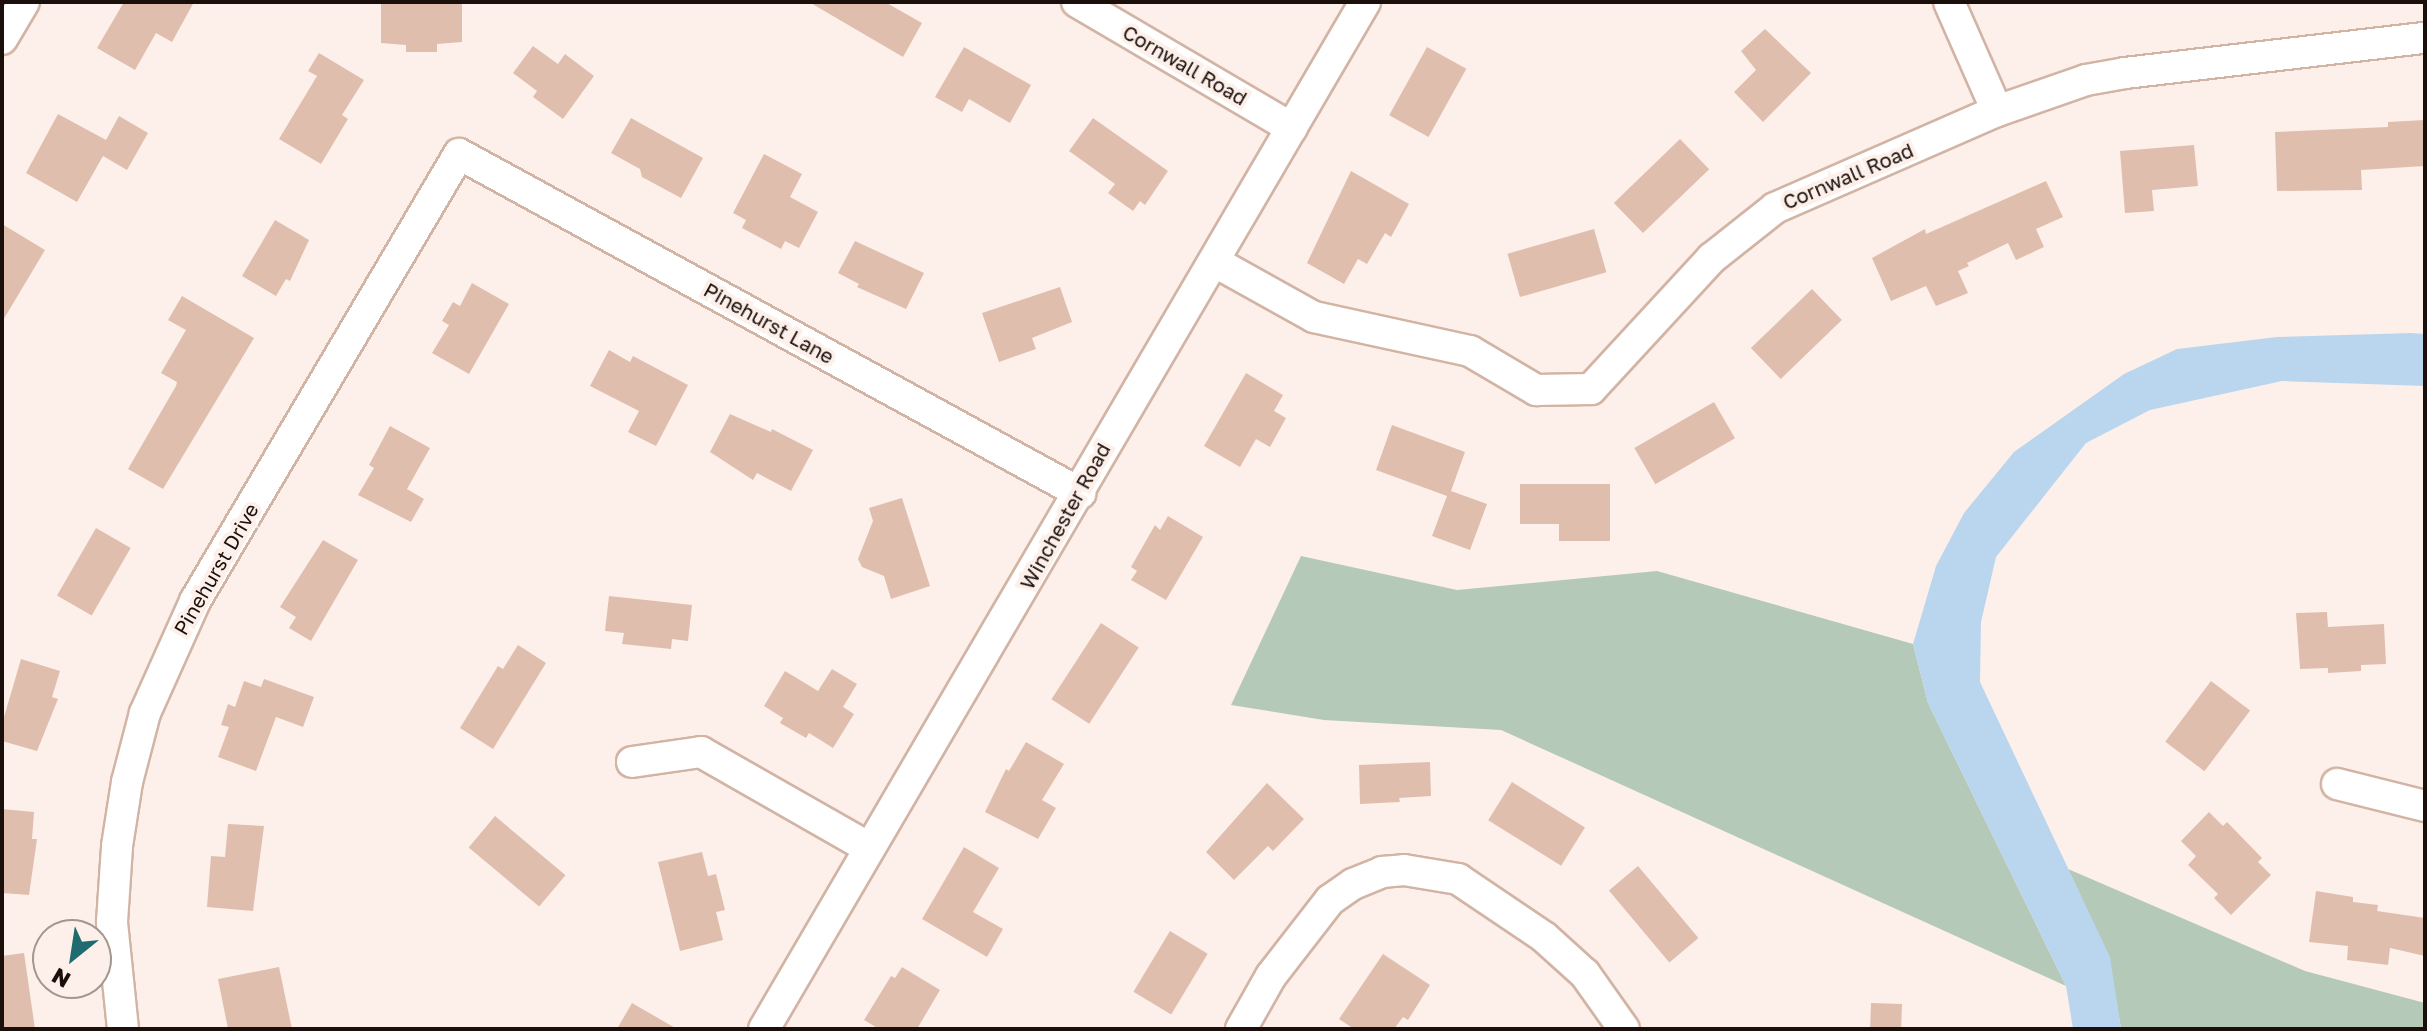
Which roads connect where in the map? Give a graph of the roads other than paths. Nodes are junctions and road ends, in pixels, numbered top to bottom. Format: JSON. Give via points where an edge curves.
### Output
{"nodes":[{"id":1,"x":24,"y":2,"type":"edge"},
{"id":2,"x":1077,"y":2,"type":"edge"},
{"id":3,"x":1365,"y":2,"type":"edge"},
{"id":4,"x":1949,"y":2,"type":"edge"},
{"id":5,"x":2425,"y":38,"type":"edge"},
{"id":6,"x":2,"y":39,"type":"edge"},
{"id":7,"x":1997,"y":111,"type":"junction"},
{"id":8,"x":1292,"y":128,"type":"junction"},
{"id":9,"x":459,"y":154,"type":"joint"},
{"id":10,"x":1215,"y":262,"type":"junction"},
{"id":11,"x":1080,"y":493,"type":"junction"},
{"id":12,"x":632,"y":762,"type":"dead end"},
{"id":13,"x":2337,"y":784,"type":"dead end"},
{"id":14,"x":2425,"y":806,"type":"edge"},
{"id":15,"x":869,"y":848,"type":"junction"},
{"id":16,"x":123,"y":1029,"type":"edge"},
{"id":17,"x":764,"y":1029,"type":"edge"},
{"id":18,"x":1241,"y":1029,"type":"edge"},
{"id":19,"x":1624,"y":1029,"type":"edge"}],
"edges":[{"from":1,"to":6,"type":"street"},
{"from":2,"to":8,"type":"street","name":"Cornwall Road"},
{"from":3,"to":8,"type":"street","name":"Winchester Road"},
{"from":4,"to":7,"type":"street"},
{"from":5,"to":7,"type":"street","name":"Cornwall Road","via":[[2125,73],[2086,80]]},
{"from":7,"to":10,"type":"street","name":"Cornwall Road","via":[[1775,208],[1712,258],[1591,389],[1536,390],[1470,351],[1314,317]]},
{"from":8,"to":10,"type":"street","name":"Winchester Road"},
{"from":9,"to":11,"type":"street","name":"Pinehurst Lane"},
{"from":9,"to":16,"type":"street","name":"Pinehurst Drive","via":[[195,601],[145,713],[117,846],[112,922]]},
{"from":10,"to":11,"type":"street","name":"Winchester Road"},
{"from":11,"to":15,"type":"street","name":"Winchester Road"},
{"from":12,"to":15,"type":"street","via":[[701,752]]},
{"from":13,"to":14,"type":"street"},
{"from":15,"to":17,"type":"street","name":"Winchester Road"},
{"from":18,"to":19,"type":"street","via":[[1271,976],[1330,900],[1367,878],[1404,870],[1458,879],[1544,937],[1585,974]]}]}
